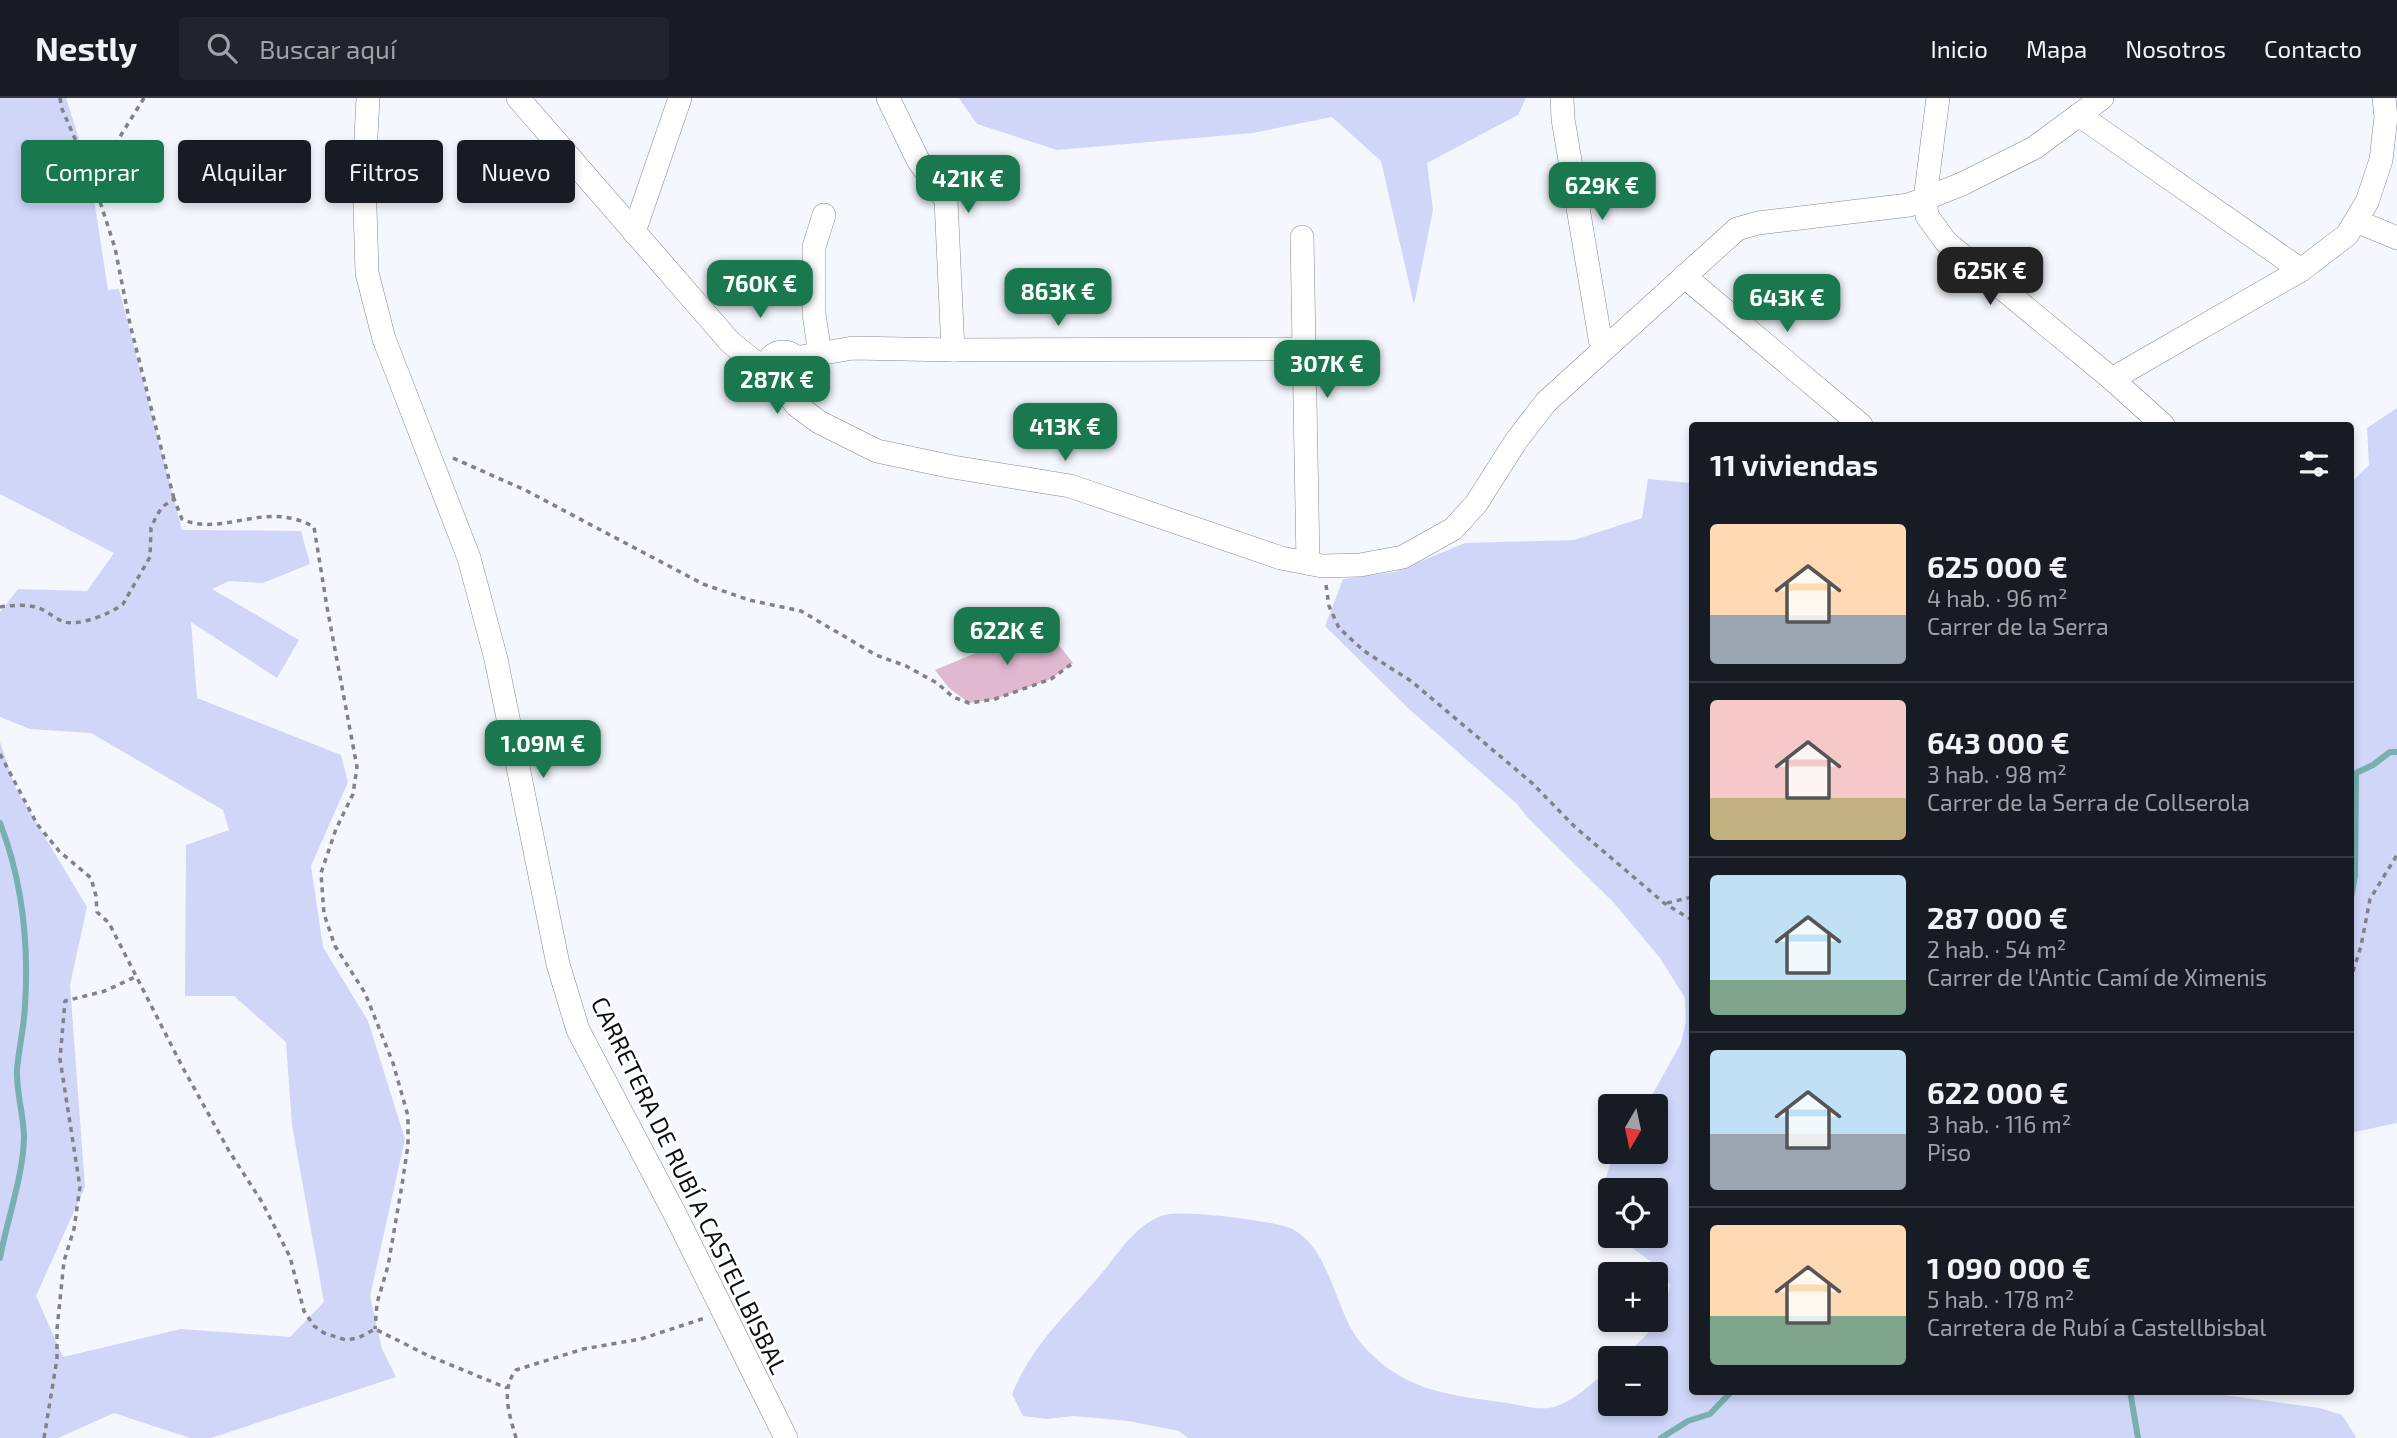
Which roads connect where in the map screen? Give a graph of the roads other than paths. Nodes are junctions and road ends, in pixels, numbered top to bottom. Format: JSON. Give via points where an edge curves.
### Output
{"nodes":[{"id":1,"x":368,"y":98,"type":"edge"},
{"id":2,"x":518,"y":98,"type":"edge"},
{"id":3,"x":680,"y":98,"type":"edge"},
{"id":4,"x":888,"y":98,"type":"edge"},
{"id":5,"x":1562,"y":98,"type":"edge"},
{"id":6,"x":1938,"y":98,"type":"edge"},
{"id":7,"x":2102,"y":98,"type":"edge"},
{"id":8,"x":2384,"y":98,"type":"edge"},
{"id":9,"x":2079,"y":115,"type":"junction"},
{"id":10,"x":1925,"y":199,"type":"junction"},
{"id":11,"x":824,"y":215,"type":"dead end"},
{"id":12,"x":2356,"y":221,"type":"junction"},
{"id":13,"x":634,"y":232,"type":"junction"},
{"id":14,"x":1302,"y":237,"type":"dead end"},
{"id":15,"x":2397,"y":239,"type":"edge"},
{"id":16,"x":2301,"y":270,"type":"junction"},
{"id":17,"x":1684,"y":276,"type":"junction"},
{"id":18,"x":1304,"y":349,"type":"junction"},
{"id":19,"x":1602,"y":350,"type":"junction"},
{"id":20,"x":953,"y":351,"type":"junction"},
{"id":21,"x":820,"y":354,"type":"junction"},
{"id":22,"x":787,"y":369,"type":"junction"},
{"id":23,"x":2112,"y":379,"type":"junction"},
{"id":24,"x":1857,"y":422,"type":"edge"},
{"id":25,"x":2161,"y":422,"type":"edge"},
{"id":26,"x":1315,"y":564,"type":"junction"},
{"id":27,"x":786,"y":1438,"type":"edge"}],
"edges":[{"from":1,"to":27,"type":"street","name":"CARRETERA DE RUBÍ A CASTELLBISBAL","via":[[364,176],[367,273],[384,339],[469,558],[496,659],[558,964],[578,1030]]},
{"from":2,"to":13,"type":"street"},
{"from":3,"to":13,"type":"street"},
{"from":4,"to":20,"type":"street","via":[[918,160],[946,200]]},
{"from":5,"to":19,"type":"street"},
{"from":6,"to":10,"type":"street"},
{"from":7,"to":9,"type":"street"},
{"from":8,"to":12,"type":"street","via":[[2381,160]]},
{"from":9,"to":10,"type":"street","via":[[2034,148]]},
{"from":9,"to":16,"type":"street"},
{"from":10,"to":17,"type":"street","via":[[1737,229]]},
{"from":10,"to":23,"type":"street","via":[[1927,216],[1946,242]]},
{"from":11,"to":21,"type":"street","via":[[814,247],[814,314]]},
{"from":12,"to":15,"type":"street"},
{"from":12,"to":16,"type":"street","via":[[2347,236]]},
{"from":13,"to":22,"type":"street","via":[[723,331]]},
{"from":14,"to":18,"type":"street"},
{"from":16,"to":23,"type":"street"},
{"from":17,"to":19,"type":"street"},
{"from":17,"to":24,"type":"street"},
{"from":18,"to":20,"type":"street"},
{"from":18,"to":26,"type":"street"},
{"from":19,"to":26,"type":"street","via":[[1546,402],[1476,504],[1453,528],[1403,557],[1360,565]]},
{"from":20,"to":21,"type":"street","via":[[853,348]]},
{"from":21,"to":22,"type":"street","via":[[813,363]]},
{"from":22,"to":26,"type":"street","via":[[812,416],[877,451],[1070,486],[1281,558]]},
{"from":23,"to":25,"type":"street"}]}
